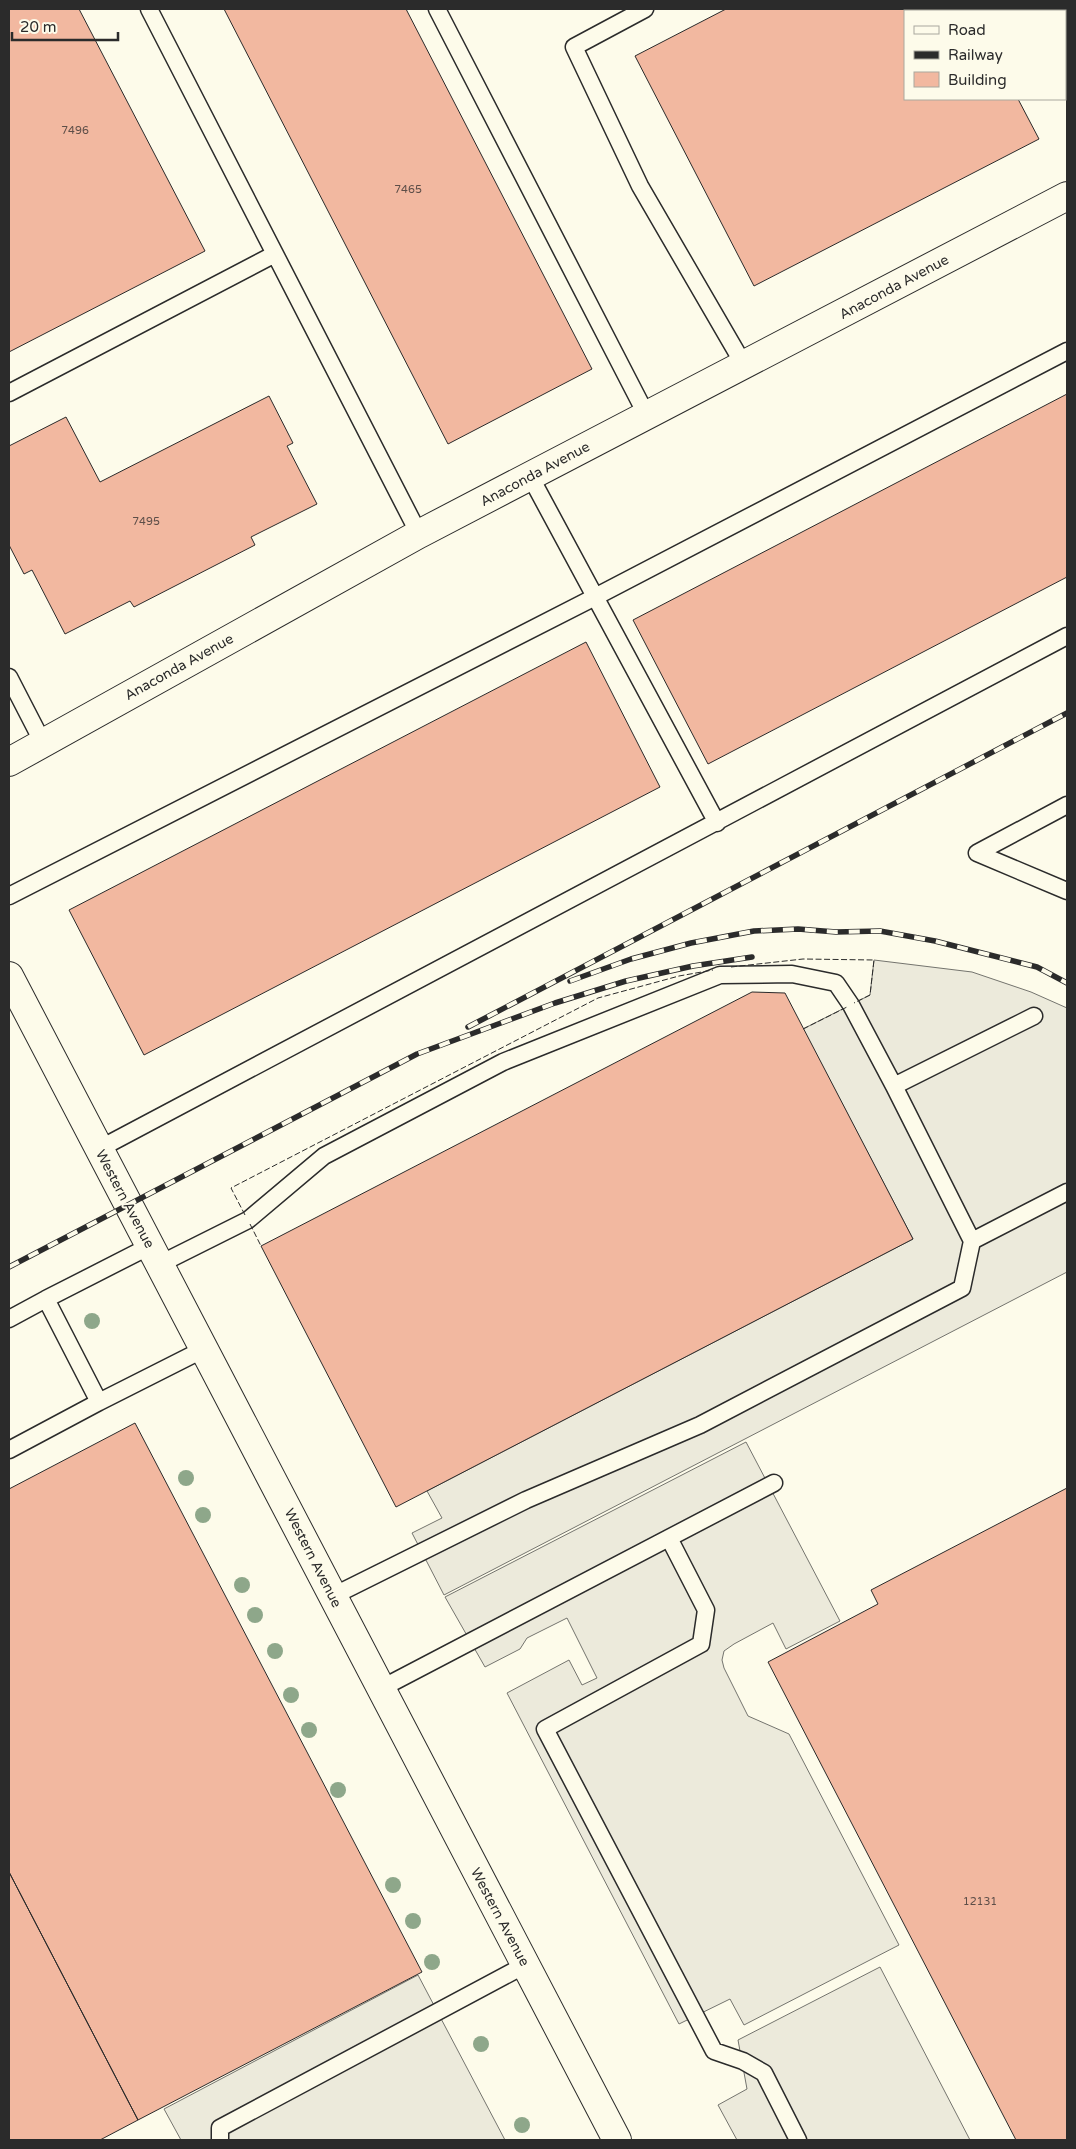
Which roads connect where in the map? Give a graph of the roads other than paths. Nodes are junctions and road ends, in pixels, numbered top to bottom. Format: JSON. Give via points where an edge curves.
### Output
{"nodes":[{"id":1,"x":149,"y":9,"type":"edge"},
{"id":2,"x":437,"y":9,"type":"edge"},
{"id":3,"x":645,"y":9,"type":"edge"},
{"id":4,"x":1067,"y":196,"type":"edge"},
{"id":5,"x":275,"y":254,"type":"junction"},
{"id":6,"x":1067,"y":351,"type":"edge"},
{"id":7,"x":744,"y":365,"type":"junction"},
{"id":8,"x":9,"y":393,"type":"edge"},
{"id":9,"x":647,"y":416,"type":"junction"},
{"id":10,"x":530,"y":476,"type":"junction"},
{"id":11,"x":419,"y":534,"type":"junction"},
{"id":12,"x":595,"y":597,"type":"junction"},
{"id":13,"x":1067,"y":636,"type":"edge"},
{"id":14,"x":9,"y":677,"type":"edge"},
{"id":15,"x":43,"y":743,"type":"junction"},
{"id":16,"x":9,"y":762,"type":"edge"},
{"id":17,"x":1067,"y":805,"type":"edge"},
{"id":18,"x":717,"y":823,"type":"junction"},
{"id":19,"x":1067,"y":891,"type":"edge"},
{"id":20,"x":9,"y":896,"type":"edge"},
{"id":21,"x":9,"y":976,"type":"edge"},
{"id":22,"x":1034,"y":1016,"type":"dead end"},
{"id":23,"x":894,"y":1086,"type":"junction"},
{"id":24,"x":99,"y":1149,"type":"junction"},
{"id":25,"x":1067,"y":1192,"type":"edge"},
{"id":26,"x":972,"y":1241,"type":"junction"},
{"id":27,"x":155,"y":1255,"type":"junction"},
{"id":28,"x":46,"y":1299,"type":"junction"},
{"id":29,"x":9,"y":1319,"type":"edge"},
{"id":30,"x":204,"y":1349,"type":"junction"},
{"id":31,"x":99,"y":1402,"type":"junction"},
{"id":32,"x":9,"y":1450,"type":"edge"},
{"id":33,"x":774,"y":1483,"type":"dead end"},
{"id":34,"x":669,"y":1538,"type":"junction"},
{"id":35,"x":333,"y":1596,"type":"junction"},
{"id":36,"x":380,"y":1689,"type":"junction"},
{"id":37,"x":525,"y":1964,"type":"junction"},
{"id":38,"x":220,"y":2134,"type":"edge"},
{"id":39,"x":617,"y":2140,"type":"edge"},
{"id":40,"x":798,"y":2140,"type":"edge"}],
"edges":[{"from":1,"to":5,"type":"lane"},
{"from":2,"to":9,"type":"lane"},
{"from":3,"to":7,"type":"lane","via":[[574,48],[640,186]]},
{"from":4,"to":7,"type":"street","name":"Anaconda Avenue"},
{"from":5,"to":8,"type":"lane"},
{"from":5,"to":11,"type":"lane"},
{"from":6,"to":12,"type":"lane"},
{"from":7,"to":9,"type":"street","name":"Anaconda Avenue"},
{"from":9,"to":10,"type":"street","name":"Anaconda Avenue"},
{"from":10,"to":11,"type":"street","name":"Anaconda Avenue"},
{"from":10,"to":12,"type":"lane"},
{"from":11,"to":15,"type":"street","name":"Anaconda Avenue"},
{"from":12,"to":18,"type":"lane"},
{"from":12,"to":20,"type":"lane"},
{"from":13,"to":18,"type":"lane"},
{"from":14,"to":15,"type":"lane"},
{"from":15,"to":16,"type":"street","name":"Anaconda Avenue"},
{"from":17,"to":19,"type":"lane","via":[[978,853]]},
{"from":18,"to":24,"type":"lane"},
{"from":21,"to":24,"type":"street","name":"Western Avenue"},
{"from":22,"to":23,"type":"lane"},
{"from":23,"to":26,"type":"lane"},
{"from":23,"to":27,"type":"lane","via":[[836,983],[792,974],[720,975],[495,1067],[324,1156],[248,1220]]},
{"from":24,"to":27,"type":"street","name":"Western Avenue"},
{"from":25,"to":26,"type":"lane"},
{"from":26,"to":35,"type":"lane","via":[[962,1288],[700,1425],[526,1500]]},
{"from":27,"to":28,"type":"lane"},
{"from":27,"to":30,"type":"street","name":"Western Avenue"},
{"from":28,"to":29,"type":"lane"},
{"from":28,"to":31,"type":"lane"},
{"from":30,"to":31,"type":"lane"},
{"from":30,"to":35,"type":"street","name":"Western Avenue"},
{"from":31,"to":32,"type":"lane"},
{"from":33,"to":34,"type":"lane"},
{"from":34,"to":36,"type":"lane"},
{"from":34,"to":40,"type":"lane","via":[[706,1610],[701,1644],[545,1729],[714,2051],[743,2061],[764,2074]]},
{"from":35,"to":36,"type":"street","name":"Western Avenue"},
{"from":36,"to":37,"type":"street","name":"Western Avenue"},
{"from":37,"to":38,"type":"lane"},
{"from":37,"to":39,"type":"street","name":"Western Avenue"}]}
